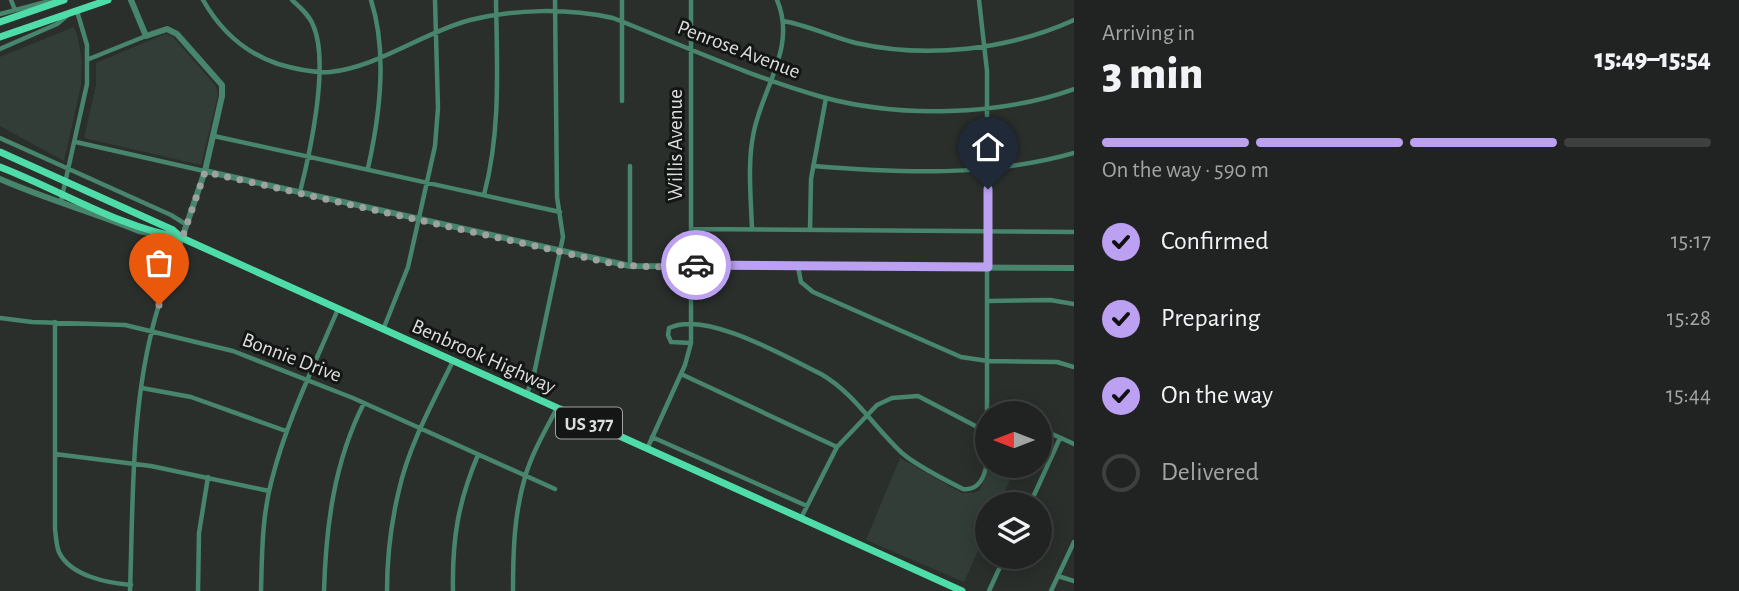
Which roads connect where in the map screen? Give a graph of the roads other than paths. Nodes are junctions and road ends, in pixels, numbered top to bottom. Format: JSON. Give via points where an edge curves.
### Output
{"nodes":[{"id":1,"x":11,"y":0,"type":"edge"},
{"id":2,"x":53,"y":0,"type":"edge"},
{"id":3,"x":64,"y":0,"type":"edge"},
{"id":4,"x":108,"y":0,"type":"edge"},
{"id":5,"x":131,"y":0,"type":"edge"},
{"id":6,"x":203,"y":0,"type":"edge"},
{"id":7,"x":292,"y":0,"type":"edge"},
{"id":8,"x":372,"y":0,"type":"edge"},
{"id":9,"x":435,"y":0,"type":"edge"},
{"id":10,"x":496,"y":0,"type":"edge"},
{"id":11,"x":555,"y":0,"type":"edge"},
{"id":12,"x":622,"y":0,"type":"edge"},
{"id":13,"x":691,"y":0,"type":"edge"},
{"id":14,"x":777,"y":0,"type":"edge"},
{"id":15,"x":979,"y":0,"type":"edge"},
{"id":16,"x":15,"y":10,"type":"junction"},
{"id":17,"x":555,"y":11,"type":"junction"},
{"id":18,"x":74,"y":12,"type":"junction"},
{"id":19,"x":0,"y":14,"type":"edge"},
{"id":20,"x":496,"y":15,"type":"junction"},
{"id":21,"x":1074,"y":20,"type":"edge"},
{"id":22,"x":622,"y":21,"type":"junction"},
{"id":23,"x":783,"y":21,"type":"junction"},
{"id":24,"x":0,"y":22,"type":"edge"},
{"id":25,"x":437,"y":33,"type":"junction"},
{"id":26,"x":146,"y":36,"type":"junction"},
{"id":27,"x":0,"y":37,"type":"edge"},
{"id":28,"x":985,"y":46,"type":"junction"},
{"id":29,"x":690,"y":48,"type":"junction"},
{"id":30,"x":0,"y":49,"type":"edge"},
{"id":31,"x":379,"y":56,"type":"junction"},
{"id":32,"x":89,"y":59,"type":"junction"},
{"id":33,"x":318,"y":71,"type":"junction"},
{"id":34,"x":771,"y":80,"type":"junction"},
{"id":35,"x":1074,"y":89,"type":"edge"},
{"id":36,"x":825,"y":98,"type":"junction"},
{"id":37,"x":622,"y":101,"type":"dead end"},
{"id":38,"x":988,"y":108,"type":"junction"},
{"id":39,"x":214,"y":136,"type":"junction"},
{"id":40,"x":0,"y":138,"type":"edge"},
{"id":41,"x":76,"y":142,"type":"junction"},
{"id":42,"x":0,"y":152,"type":"edge"},
{"id":43,"x":1074,"y":153,"type":"edge"},
{"id":44,"x":309,"y":156,"type":"junction"},
{"id":45,"x":630,"y":166,"type":"dead end"},
{"id":46,"x":813,"y":166,"type":"junction"},
{"id":47,"x":0,"y":167,"type":"edge"},
{"id":48,"x":368,"y":168,"type":"junction"},
{"id":49,"x":988,"y":168,"type":"junction"},
{"id":50,"x":69,"y":170,"type":"junction"},
{"id":51,"x":205,"y":172,"type":"junction"},
{"id":52,"x":0,"y":179,"type":"edge"},
{"id":53,"x":66,"y":181,"type":"junction"},
{"id":54,"x":427,"y":182,"type":"junction"},
{"id":55,"x":299,"y":193,"type":"junction"},
{"id":56,"x":484,"y":195,"type":"junction"},
{"id":57,"x":62,"y":197,"type":"junction"},
{"id":58,"x":560,"y":212,"type":"junction"},
{"id":59,"x":419,"y":220,"type":"junction"},
{"id":60,"x":188,"y":225,"type":"junction"},
{"id":61,"x":692,"y":229,"type":"junction"},
{"id":62,"x":752,"y":229,"type":"junction"},
{"id":63,"x":810,"y":230,"type":"junction"},
{"id":64,"x":988,"y":231,"type":"junction"},
{"id":65,"x":1074,"y":232,"type":"edge"},
{"id":66,"x":182,"y":239,"type":"junction"},
{"id":67,"x":560,"y":251,"type":"junction"},
{"id":68,"x":692,"y":265,"type":"junction"},
{"id":69,"x":630,"y":266,"type":"junction"},
{"id":70,"x":798,"y":266,"type":"junction"},
{"id":71,"x":988,"y":267,"type":"junction"},
{"id":72,"x":1074,"y":268,"type":"edge"},
{"id":73,"x":988,"y":300,"type":"junction"},
{"id":74,"x":1074,"y":304,"type":"edge"},
{"id":75,"x":338,"y":309,"type":"junction"},
{"id":76,"x":0,"y":318,"type":"edge"},
{"id":77,"x":55,"y":322,"type":"junction"},
{"id":78,"x":691,"y":325,"type":"junction"},
{"id":79,"x":152,"y":330,"type":"junction"},
{"id":80,"x":383,"y":330,"type":"junction"},
{"id":81,"x":691,"y":343,"type":"junction"},
{"id":82,"x":453,"y":361,"type":"junction"},
{"id":83,"x":988,"y":361,"type":"junction"},
{"id":84,"x":1074,"y":367,"type":"edge"},
{"id":85,"x":681,"y":374,"type":"junction"},
{"id":86,"x":307,"y":380,"type":"junction"},
{"id":87,"x":142,"y":388,"type":"junction"},
{"id":88,"x":527,"y":395,"type":"junction"},
{"id":89,"x":987,"y":401,"type":"edge"},
{"id":90,"x":365,"y":403,"type":"junction"},
{"id":91,"x":557,"y":408,"type":"junction"},
{"id":92,"x":868,"y":414,"type":"junction"},
{"id":93,"x":975,"y":426,"type":"edge"},
{"id":94,"x":420,"y":430,"type":"junction"},
{"id":95,"x":286,"y":431,"type":"junction"},
{"id":96,"x":1052,"y":436,"type":"edge"},
{"id":97,"x":652,"y":437,"type":"junction"},
{"id":98,"x":1060,"y":438,"type":"junction"},
{"id":99,"x":1074,"y":444,"type":"edge"},
{"id":100,"x":837,"y":447,"type":"junction"},
{"id":101,"x":647,"y":449,"type":"junction"},
{"id":102,"x":55,"y":454,"type":"junction"},
{"id":103,"x":478,"y":455,"type":"junction"},
{"id":104,"x":134,"y":463,"type":"junction"},
{"id":105,"x":526,"y":476,"type":"junction"},
{"id":106,"x":208,"y":477,"type":"junction"},
{"id":107,"x":982,"y":478,"type":"edge"},
{"id":108,"x":555,"y":489,"type":"dead end"},
{"id":109,"x":269,"y":491,"type":"junction"},
{"id":110,"x":1035,"y":492,"type":"edge"},
{"id":111,"x":807,"y":506,"type":"junction"},
{"id":112,"x":801,"y":518,"type":"junction"},
{"id":113,"x":1074,"y":542,"type":"edge"},
{"id":114,"x":999,"y":569,"type":"edge"},
{"id":115,"x":1058,"y":576,"type":"junction"},
{"id":116,"x":1074,"y":581,"type":"edge"},
{"id":117,"x":130,"y":588,"type":"edge"},
{"id":118,"x":198,"y":591,"type":"edge"},
{"id":119,"x":261,"y":591,"type":"edge"},
{"id":120,"x":324,"y":591,"type":"edge"},
{"id":121,"x":387,"y":591,"type":"edge"},
{"id":122,"x":453,"y":591,"type":"edge"},
{"id":123,"x":513,"y":591,"type":"edge"},
{"id":124,"x":962,"y":591,"type":"edge"},
{"id":125,"x":989,"y":591,"type":"edge"},
{"id":126,"x":1051,"y":591,"type":"edge"}],
"edges":[{"from":1,"to":16,"type":"street"},
{"from":2,"to":16,"type":"street"},
{"from":3,"to":24,"type":"main road"},
{"from":4,"to":18,"type":"main road"},
{"from":5,"to":26,"type":"street"},
{"from":6,"to":33,"type":"street","name":"Penrose Avenue","via":[[220,25],[253,52],[294,69]]},
{"from":7,"to":33,"type":"street","via":[[314,26]]},
{"from":8,"to":31,"type":"street"},
{"from":9,"to":25,"type":"street"},
{"from":10,"to":20,"type":"street"},
{"from":11,"to":17,"type":"street"},
{"from":12,"to":22,"type":"street"},
{"from":13,"to":29,"type":"street","name":"Willis Avenue"},
{"from":14,"to":23,"type":"street"},
{"from":15,"to":28,"type":"street"},
{"from":16,"to":19,"type":"street"},
{"from":17,"to":20,"type":"street","name":"Penrose Avenue"},
{"from":17,"to":22,"type":"street","name":"Penrose Avenue"},
{"from":17,"to":58,"type":"street"},
{"from":18,"to":27,"type":"main road"},
{"from":18,"to":30,"type":"street"},
{"from":18,"to":32,"type":"street"},
{"from":20,"to":25,"type":"street","name":"Penrose Avenue"},
{"from":20,"to":56,"type":"street","via":[[496,128]]},
{"from":21,"to":28,"type":"street","via":[[1032,36]]},
{"from":22,"to":29,"type":"street","name":"Penrose Avenue"},
{"from":22,"to":37,"type":"street"},
{"from":23,"to":28,"type":"street","via":[[887,47]]},
{"from":23,"to":34,"type":"street","via":[[783,47]]},
{"from":25,"to":31,"type":"street","name":"Penrose Avenue"},
{"from":25,"to":54,"type":"street","via":[[437,131]]},
{"from":26,"to":32,"type":"street"},
{"from":26,"to":39,"type":"street","via":[[172,30],[219,79],[222,96]]},
{"from":28,"to":38,"type":"street"},
{"from":29,"to":34,"type":"street","name":"Penrose Avenue"},
{"from":29,"to":61,"type":"street","name":"Willis Avenue"},
{"from":31,"to":33,"type":"street","name":"Penrose Avenue","via":[[341,70]]},
{"from":31,"to":48,"type":"street","via":[[376,128]]},
{"from":32,"to":41,"type":"street"},
{"from":33,"to":44,"type":"street"},
{"from":34,"to":36,"type":"street","name":"Penrose Avenue"},
{"from":34,"to":62,"type":"street","via":[[751,143]]},
{"from":35,"to":38,"type":"street","name":"Penrose Avenue"},
{"from":36,"to":38,"type":"street","name":"Penrose Avenue","via":[[917,110]]},
{"from":36,"to":46,"type":"street"},
{"from":38,"to":49,"type":"street"},
{"from":39,"to":44,"type":"street"},
{"from":39,"to":51,"type":"street"},
{"from":40,"to":50,"type":"street"},
{"from":41,"to":50,"type":"street"},
{"from":41,"to":51,"type":"street"},
{"from":42,"to":53,"type":"main road","name":"Benbrook Highway","number":"US 377"},
{"from":43,"to":49,"type":"street"},
{"from":44,"to":48,"type":"street"},
{"from":44,"to":55,"type":"street"},
{"from":45,"to":69,"type":"street"},
{"from":46,"to":49,"type":"street"},
{"from":46,"to":63,"type":"street"},
{"from":47,"to":57,"type":"main road","name":"Benbrook Highway","number":"US 377"},
{"from":48,"to":54,"type":"street"},
{"from":49,"to":64,"type":"street"},
{"from":50,"to":53,"type":"street"},
{"from":50,"to":60,"type":"street"},
{"from":51,"to":55,"type":"street"},
{"from":51,"to":60,"type":"street"},
{"from":52,"to":57,"type":"street","name":"Benbrook Highway","via":[[37,195]]},
{"from":53,"to":57,"type":"street"},
{"from":53,"to":66,"type":"main road","name":"Benbrook Highway","number":"US 377","via":[[173,230]]},
{"from":54,"to":56,"type":"street"},
{"from":54,"to":59,"type":"street"},
{"from":55,"to":59,"type":"street"},
{"from":56,"to":58,"type":"street"},
{"from":57,"to":66,"type":"main road","name":"Benbrook Highway","number":"US 377"},
{"from":58,"to":67,"type":"street"},
{"from":59,"to":67,"type":"street"},
{"from":59,"to":80,"type":"street","via":[[404,279]]},
{"from":60,"to":66,"type":"street"},
{"from":61,"to":62,"type":"street"},
{"from":61,"to":68,"type":"street","name":"Willis Avenue"},
{"from":62,"to":63,"type":"street"},
{"from":63,"to":64,"type":"street"},
{"from":64,"to":65,"type":"street"},
{"from":64,"to":71,"type":"street"},
{"from":66,"to":75,"type":"main road","name":"Benbrook Highway","number":"US 377"},
{"from":66,"to":79,"type":"street"},
{"from":67,"to":69,"type":"street"},
{"from":67,"to":88,"type":"street"},
{"from":68,"to":69,"type":"street"},
{"from":68,"to":70,"type":"street"},
{"from":68,"to":78,"type":"street","name":"Willis Avenue"},
{"from":70,"to":71,"type":"street"},
{"from":70,"to":83,"type":"street","via":[[802,282],[813,292],[954,354]]},
{"from":71,"to":72,"type":"street"},
{"from":71,"to":73,"type":"street"},
{"from":73,"to":74,"type":"street"},
{"from":73,"to":83,"type":"street"},
{"from":75,"to":80,"type":"main road","name":"Benbrook Highway","number":"US 377"},
{"from":75,"to":86,"type":"street"},
{"from":76,"to":77,"type":"street","name":"Bonnie Drive"},
{"from":77,"to":79,"type":"street","name":"Bonnie Drive"},
{"from":77,"to":102,"type":"street"},
{"from":78,"to":81,"type":"street","name":"Willis Avenue"},
{"from":78,"to":81,"type":"street","via":[[671,326],[667,332],[671,342]]},
{"from":78,"to":92,"type":"street","via":[[726,329],[831,379]]},
{"from":79,"to":86,"type":"street","name":"Bonnie Drive","via":[[233,351]]},
{"from":79,"to":87,"type":"street"},
{"from":80,"to":82,"type":"main road","name":"Benbrook Highway","number":"US 377"},
{"from":81,"to":85,"type":"street","name":"Willis Avenue"},
{"from":82,"to":88,"type":"main road","name":"Benbrook Highway","number":"US 377"},
{"from":82,"to":94,"type":"street"},
{"from":83,"to":84,"type":"street","via":[[1057,362]]},
{"from":83,"to":89,"type":"street"},
{"from":85,"to":97,"type":"street","name":"Willis Avenue"},
{"from":85,"to":100,"type":"street"},
{"from":86,"to":90,"type":"street","name":"Bonnie Drive"},
{"from":86,"to":95,"type":"street"},
{"from":87,"to":95,"type":"street","via":[[191,397]]},
{"from":87,"to":104,"type":"street"},
{"from":88,"to":91,"type":"main road","name":"Benbrook Highway","number":"US 377"},
{"from":90,"to":94,"type":"street","name":"Bonnie Drive"},
{"from":90,"to":120,"type":"street","via":[[348,441],[330,507]]},
{"from":91,"to":101,"type":"main road","name":"Benbrook Highway","number":"US 377"},
{"from":91,"to":105,"type":"street"},
{"from":92,"to":93,"type":"street","via":[[892,398],[918,396]]},
{"from":92,"to":100,"type":"street"},
{"from":92,"to":107,"type":"street","via":[[903,454],[963,489],[977,486]]},
{"from":94,"to":103,"type":"street","name":"Bonnie Drive"},
{"from":94,"to":121,"type":"street","via":[[399,488]]},
{"from":95,"to":109,"type":"street"},
{"from":96,"to":98,"type":"street"},
{"from":97,"to":101,"type":"street","name":"Willis Avenue"},
{"from":97,"to":111,"type":"street"},
{"from":98,"to":99,"type":"street"},
{"from":98,"to":110,"type":"street"},
{"from":100,"to":111,"type":"street"},
{"from":101,"to":112,"type":"main road","name":"Benbrook Highway","number":"US 377"},
{"from":102,"to":104,"type":"street"},
{"from":102,"to":117,"type":"street","via":[[55,529],[62,557],[98,579]]},
{"from":103,"to":105,"type":"street","name":"Bonnie Drive"},
{"from":103,"to":122,"type":"street","via":[[457,513]]},
{"from":104,"to":106,"type":"street"},
{"from":104,"to":117,"type":"street"},
{"from":105,"to":108,"type":"street","name":"Bonnie Drive"},
{"from":105,"to":123,"type":"street","via":[[515,522]]},
{"from":106,"to":109,"type":"street"},
{"from":106,"to":118,"type":"street"},
{"from":109,"to":119,"type":"street"},
{"from":111,"to":112,"type":"street"},
{"from":112,"to":124,"type":"main road","name":"Benbrook Highway","number":"US 377"},
{"from":113,"to":115,"type":"street"},
{"from":114,"to":125,"type":"street"},
{"from":115,"to":116,"type":"street"},
{"from":115,"to":126,"type":"street"}]}
